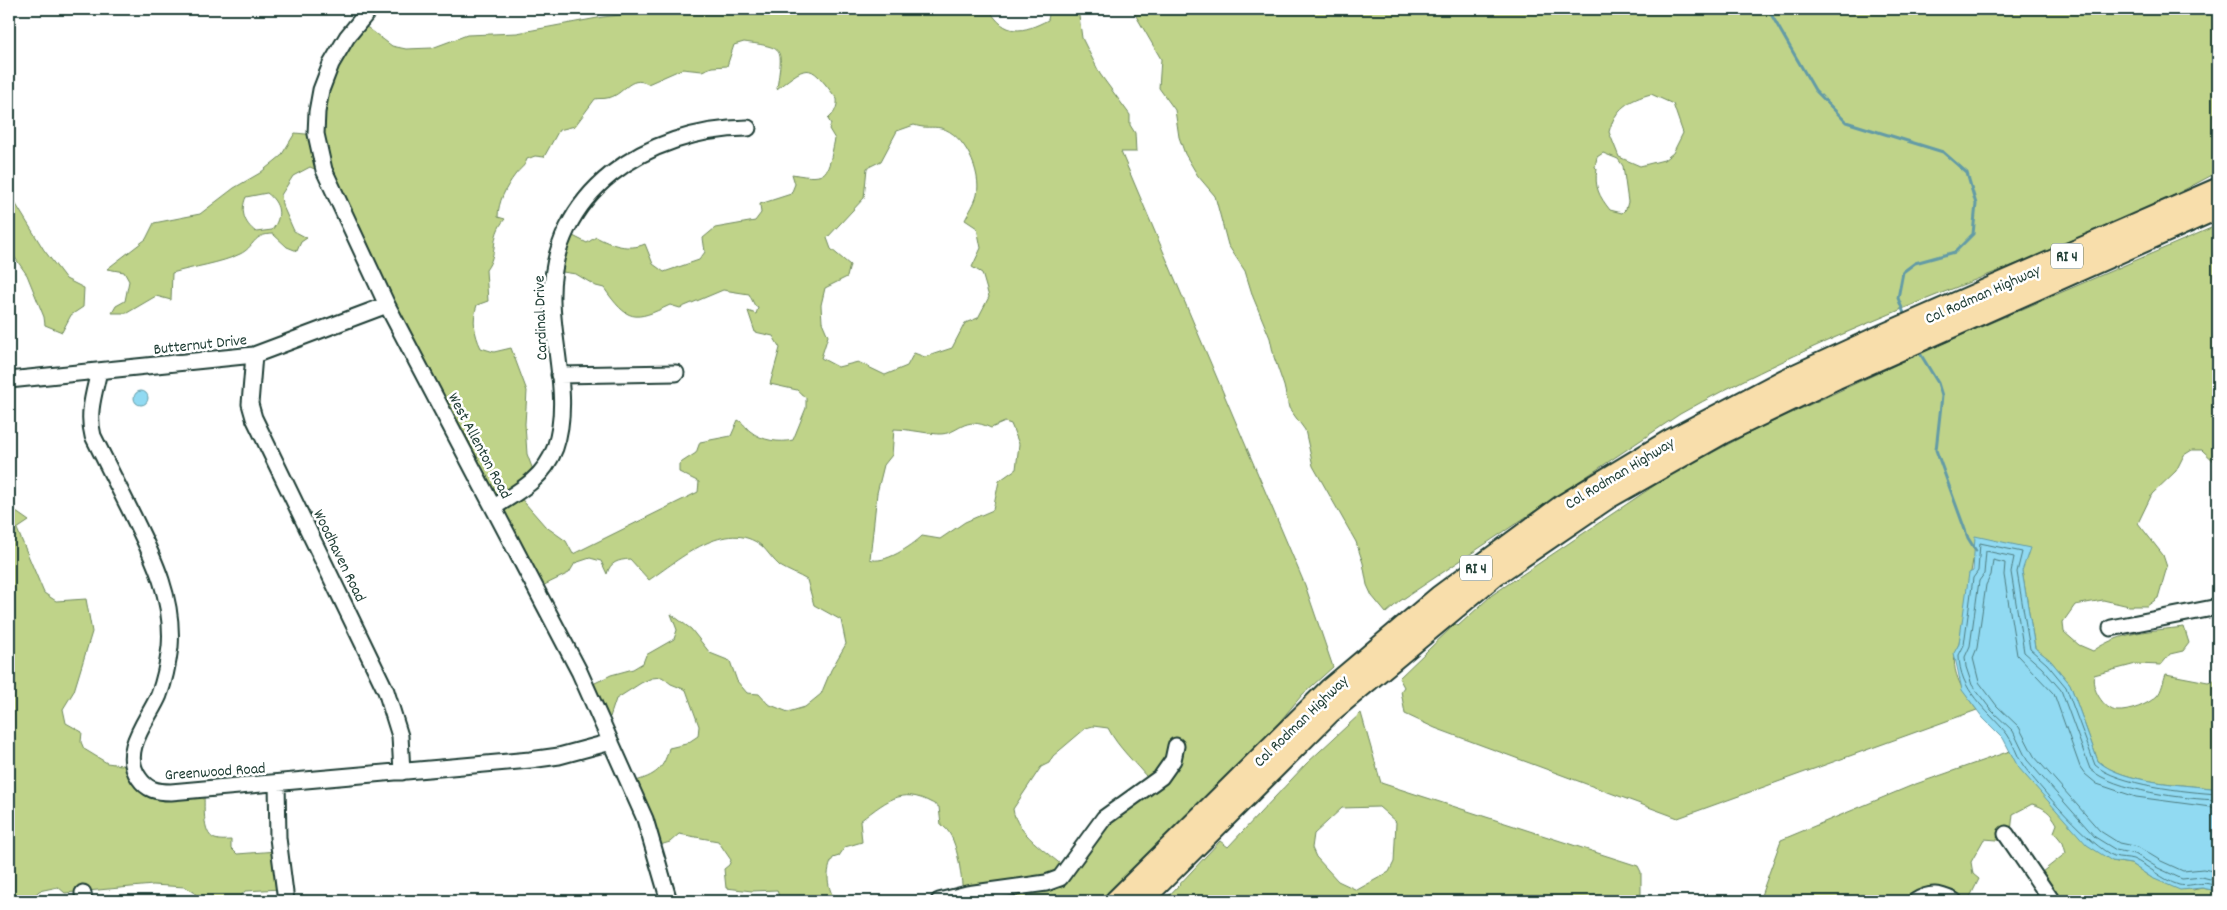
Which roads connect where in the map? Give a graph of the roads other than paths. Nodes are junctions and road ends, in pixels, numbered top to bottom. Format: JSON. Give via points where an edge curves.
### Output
{"nodes":[{"id":1,"x":370,"y":9,"type":"edge"},
{"id":2,"x":748,"y":128,"type":"dead end"},
{"id":3,"x":2218,"y":189,"type":"edge"},
{"id":4,"x":2218,"y":208,"type":"edge"},
{"id":5,"x":386,"y":305,"type":"junction"},
{"id":6,"x":1912,"y":333,"type":"junction"},
{"id":7,"x":254,"y":355,"type":"junction"},
{"id":8,"x":100,"y":371,"type":"junction"},
{"id":9,"x":676,"y":373,"type":"dead end"},
{"id":10,"x":559,"y":375,"type":"junction"},
{"id":11,"x":9,"y":380,"type":"edge"},
{"id":12,"x":494,"y":507,"type":"junction"},
{"id":13,"x":2218,"y":607,"type":"edge"},
{"id":14,"x":2111,"y":628,"type":"dead end"},
{"id":15,"x":611,"y":742,"type":"junction"},
{"id":16,"x":1176,"y":746,"type":"dead end"},
{"id":17,"x":402,"y":772,"type":"junction"},
{"id":18,"x":277,"y":783,"type":"junction"},
{"id":19,"x":2006,"y":834,"type":"dead end"},
{"id":20,"x":286,"y":901,"type":"edge"},
{"id":21,"x":669,"y":901,"type":"edge"},
{"id":22,"x":939,"y":901,"type":"edge"},
{"id":23,"x":1116,"y":901,"type":"edge"},
{"id":24,"x":1140,"y":901,"type":"edge"},
{"id":25,"x":1916,"y":901,"type":"edge"},
{"id":26,"x":1954,"y":901,"type":"edge"},
{"id":27,"x":2052,"y":901,"type":"edge"}],
"edges":[{"from":1,"to":5,"type":"street","name":"West Allenton Road","via":[[347,37],[325,77],[316,134],[324,170]]},
{"from":2,"to":10,"type":"street","name":"Cardinal Drive","via":[[705,132],[644,152],[610,174],[584,200],[566,230],[553,275]]},
{"from":3,"to":6,"type":"highway","name":"Col Rodman Highway","number":"RI 4"},
{"from":4,"to":6,"type":"highway","name":"Col Rodman Highway","number":"RI 4"},
{"from":5,"to":7,"type":"street","name":"Butternut Drive"},
{"from":5,"to":12,"type":"street","name":"West Allenton Road"},
{"from":6,"to":23,"type":"highway","name":"Col Rodman Highway","number":"RI 4","via":[[1785,380],[1671,440],[1562,506],[1481,564],[1330,689]]},
{"from":6,"to":24,"type":"highway","name":"Col Rodman Highway","number":"RI 4","via":[[1675,458],[1609,497],[1496,574],[1328,713]]},
{"from":7,"to":8,"type":"street","name":"Butternut Drive"},
{"from":7,"to":17,"type":"street","name":"Woodhaven Road","via":[[250,404],[254,418],[386,691],[400,736]]},
{"from":8,"to":11,"type":"street","name":"Butternut Drive"},
{"from":8,"to":18,"type":"street","name":"Greenwood Road","via":[[90,409],[93,436],[148,546],[164,587],[171,628],[164,681],[134,744],[134,772],[159,792]]},
{"from":9,"to":10,"type":"street"},
{"from":10,"to":12,"type":"street","name":"Cardinal Drive","via":[[560,423],[549,461],[534,481]]},
{"from":12,"to":15,"type":"street","name":"West Allenton Road","via":[[579,671]]},
{"from":13,"to":14,"type":"street"},
{"from":15,"to":17,"type":"street","name":"Greenwood Road","via":[[559,756]]},
{"from":15,"to":21,"type":"street","name":"West Allenton Road","via":[[645,819]]},
{"from":16,"to":22,"type":"street","via":[[1173,760],[1161,776],[1104,818],[1060,878]]},
{"from":17,"to":18,"type":"street","name":"Greenwood Road"},
{"from":18,"to":20,"type":"street","via":[[278,838]]},
{"from":19,"to":27,"type":"street"},
{"from":25,"to":26,"type":"street","via":[[1939,894]]}]}
